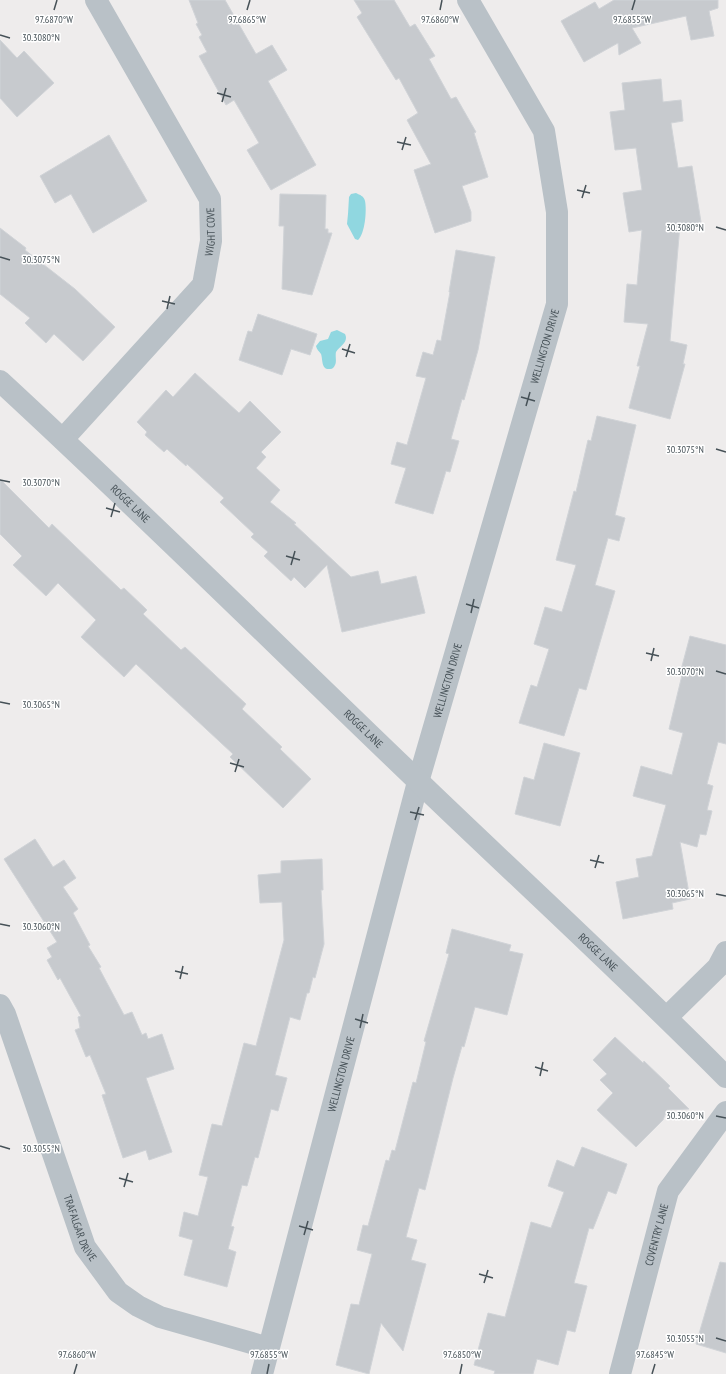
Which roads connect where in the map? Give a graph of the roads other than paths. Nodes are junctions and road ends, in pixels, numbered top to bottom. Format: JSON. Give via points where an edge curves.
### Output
{"nodes":[{"id":1,"x":96,"y":0,"type":"edge"},
{"id":2,"x":468,"y":0,"type":"edge"},
{"id":3,"x":0,"y":381,"type":"edge"},
{"id":4,"x":63,"y":439,"type":"junction"},
{"id":5,"x":418,"y":782,"type":"junction"},
{"id":6,"x":726,"y":952,"type":"edge"},
{"id":7,"x":0,"y":1004,"type":"edge"},
{"id":8,"x":667,"y":1017,"type":"junction"},
{"id":9,"x":726,"y":1077,"type":"edge"},
{"id":10,"x":726,"y":1112,"type":"edge"},
{"id":11,"x":269,"y":1348,"type":"junction"},
{"id":12,"x":262,"y":1374,"type":"edge"},
{"id":13,"x":620,"y":1374,"type":"edge"}],
"edges":[{"from":1,"to":4,"type":"street","name":"WIGHT COVE","via":[[210,199],[211,242],[203,284]]},
{"from":2,"to":5,"type":"street","name":"WELLINGTON DRIVE","via":[[544,131],[557,212],[557,304]]},
{"from":3,"to":4,"type":"street","name":"ROGGE LANE"},
{"from":4,"to":5,"type":"street","name":"ROGGE LANE"},
{"from":5,"to":8,"type":"street","name":"ROGGE LANE"},
{"from":5,"to":11,"type":"street","name":"WELLINGTON DRIVE"},
{"from":6,"to":8,"type":"street","via":[[718,967]]},
{"from":7,"to":11,"type":"street","name":"TRAFALGAR DRIVE","via":[[85,1247],[108,1280],[125,1297],[160,1316]]},
{"from":8,"to":9,"type":"street","name":"ROGGE LANE"},
{"from":10,"to":13,"type":"street","name":"COVENTRY LANE","via":[[668,1191]]},
{"from":11,"to":12,"type":"street","name":"WELLINGTON DRIVE"}]}
